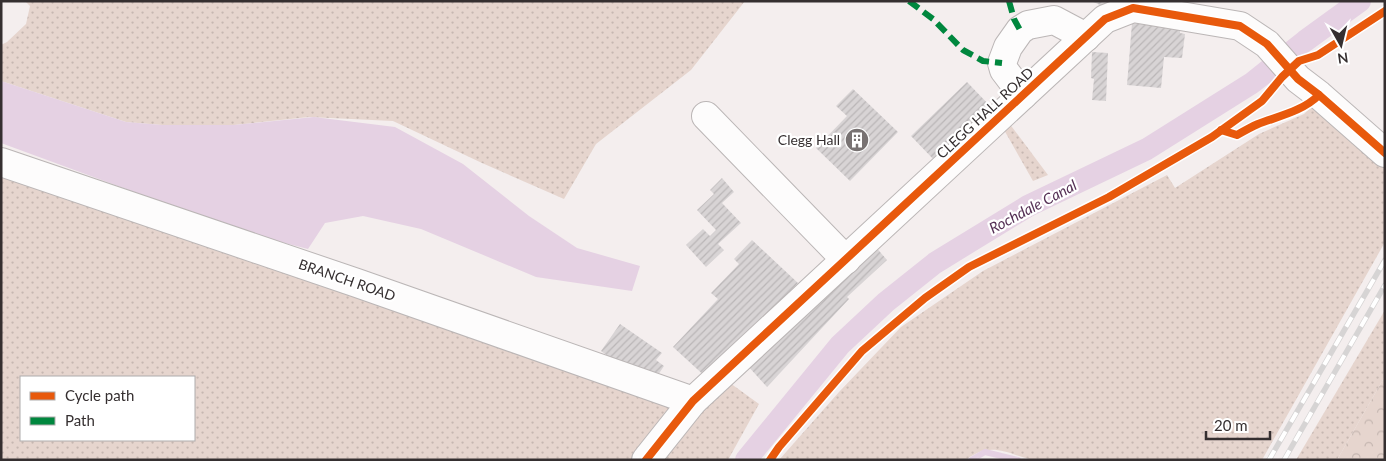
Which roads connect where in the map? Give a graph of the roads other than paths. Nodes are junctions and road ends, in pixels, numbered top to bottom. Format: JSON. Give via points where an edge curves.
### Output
{"nodes":[{"id":1,"x":1200,"y":10,"type":"edge"},
{"id":2,"x":1086,"y":37,"type":"junction"},
{"id":3,"x":1023,"y":95,"type":"junction"},
{"id":4,"x":706,"y":116,"type":"dead end"},
{"id":5,"x":1385,"y":153,"type":"edge"},
{"id":6,"x":1,"y":162,"type":"edge"},
{"id":7,"x":846,"y":260,"type":"junction"},
{"id":8,"x":692,"y":401,"type":"junction"},
{"id":9,"x":646,"y":460,"type":"edge"}],
"edges":[{"from":1,"to":2,"type":"street","name":"CLEGG HALL ROAD","via":[[1133,8],[1105,19]]},
{"from":1,"to":5,"type":"street","name":"CLEGG HALL ROAD","via":[[1240,26],[1267,44],[1298,79]]},
{"from":2,"to":3,"type":"street","name":"CLEGG HALL ROAD"},
{"from":2,"to":3,"type":"street","via":[[1054,20],[1028,25],[1020,30],[1002,63]]},
{"from":3,"to":7,"type":"street","name":"CLEGG HALL ROAD"},
{"from":4,"to":7,"type":"street"},
{"from":6,"to":8,"type":"street","name":"BRANCH ROAD"},
{"from":7,"to":8,"type":"street","name":"CLEGG HALL ROAD"},
{"from":8,"to":9,"type":"street","name":"CLEGG HALL ROAD"}]}
